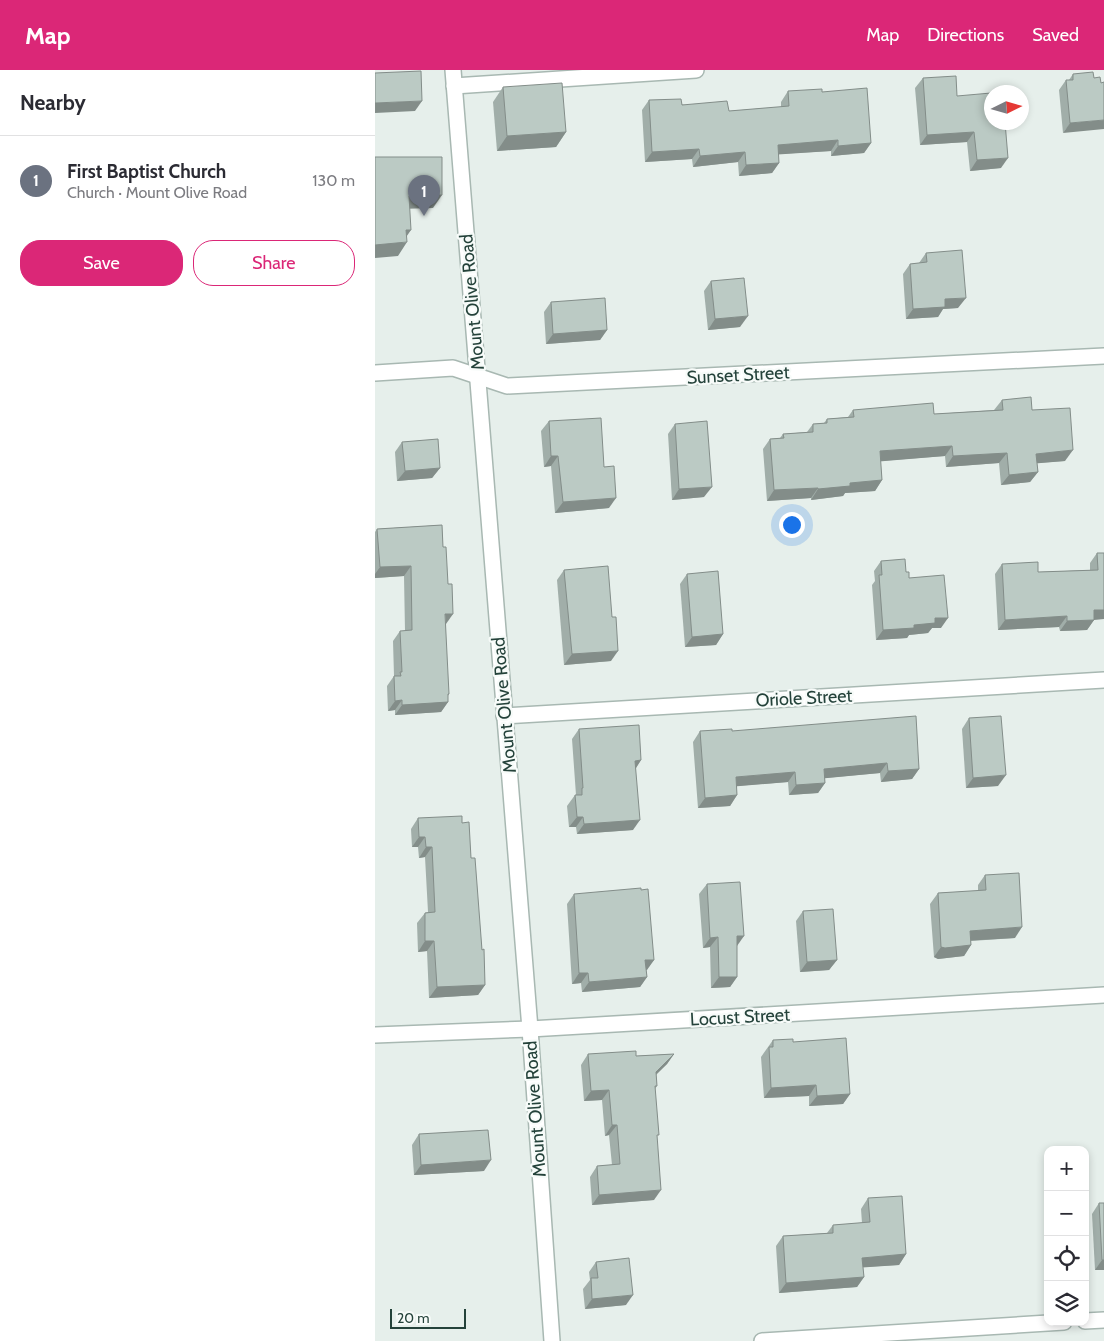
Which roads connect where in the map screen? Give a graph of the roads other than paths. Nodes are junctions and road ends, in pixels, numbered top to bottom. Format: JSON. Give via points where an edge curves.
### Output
{"nodes":[{"id":1,"x":453,"y":70,"type":"edge"},
{"id":2,"x":696,"y":70,"type":"edge"},
{"id":3,"x":454,"y":86,"type":"junction"},
{"id":4,"x":1104,"y":356,"type":"edge"},
{"id":5,"x":375,"y":374,"type":"edge"},
{"id":6,"x":479,"y":378,"type":"junction"},
{"id":7,"x":1104,"y":680,"type":"edge"},
{"id":8,"x":505,"y":716,"type":"junction"},
{"id":9,"x":1104,"y":995,"type":"edge"},
{"id":10,"x":530,"y":1029,"type":"junction"},
{"id":11,"x":375,"y":1035,"type":"edge"},
{"id":12,"x":1104,"y":1320,"type":"edge"},
{"id":13,"x":1089,"y":1321,"type":"edge"},
{"id":14,"x":1044,"y":1323,"type":"edge"},
{"id":15,"x":552,"y":1341,"type":"edge"},
{"id":16,"x":762,"y":1341,"type":"edge"}],
"edges":[{"from":1,"to":3,"type":"street","name":"Mount Olive Road"},
{"from":2,"to":3,"type":"street"},
{"from":3,"to":6,"type":"street","name":"Mount Olive Road"},
{"from":4,"to":6,"type":"street","name":"Sunset Street","via":[[507,386]]},
{"from":5,"to":6,"type":"street","name":"Sunset Street","via":[[453,368]]},
{"from":6,"to":8,"type":"street","name":"Mount Olive Road"},
{"from":7,"to":8,"type":"street","name":"Oriole Street"},
{"from":8,"to":10,"type":"street","name":"Mount Olive Road"},
{"from":9,"to":10,"type":"street","name":"Locust Street"},
{"from":10,"to":11,"type":"street","name":"Locust Street"},
{"from":10,"to":15,"type":"street","name":"Mount Olive Road"},
{"from":12,"to":13,"type":"street"},
{"from":14,"to":16,"type":"street"}]}
